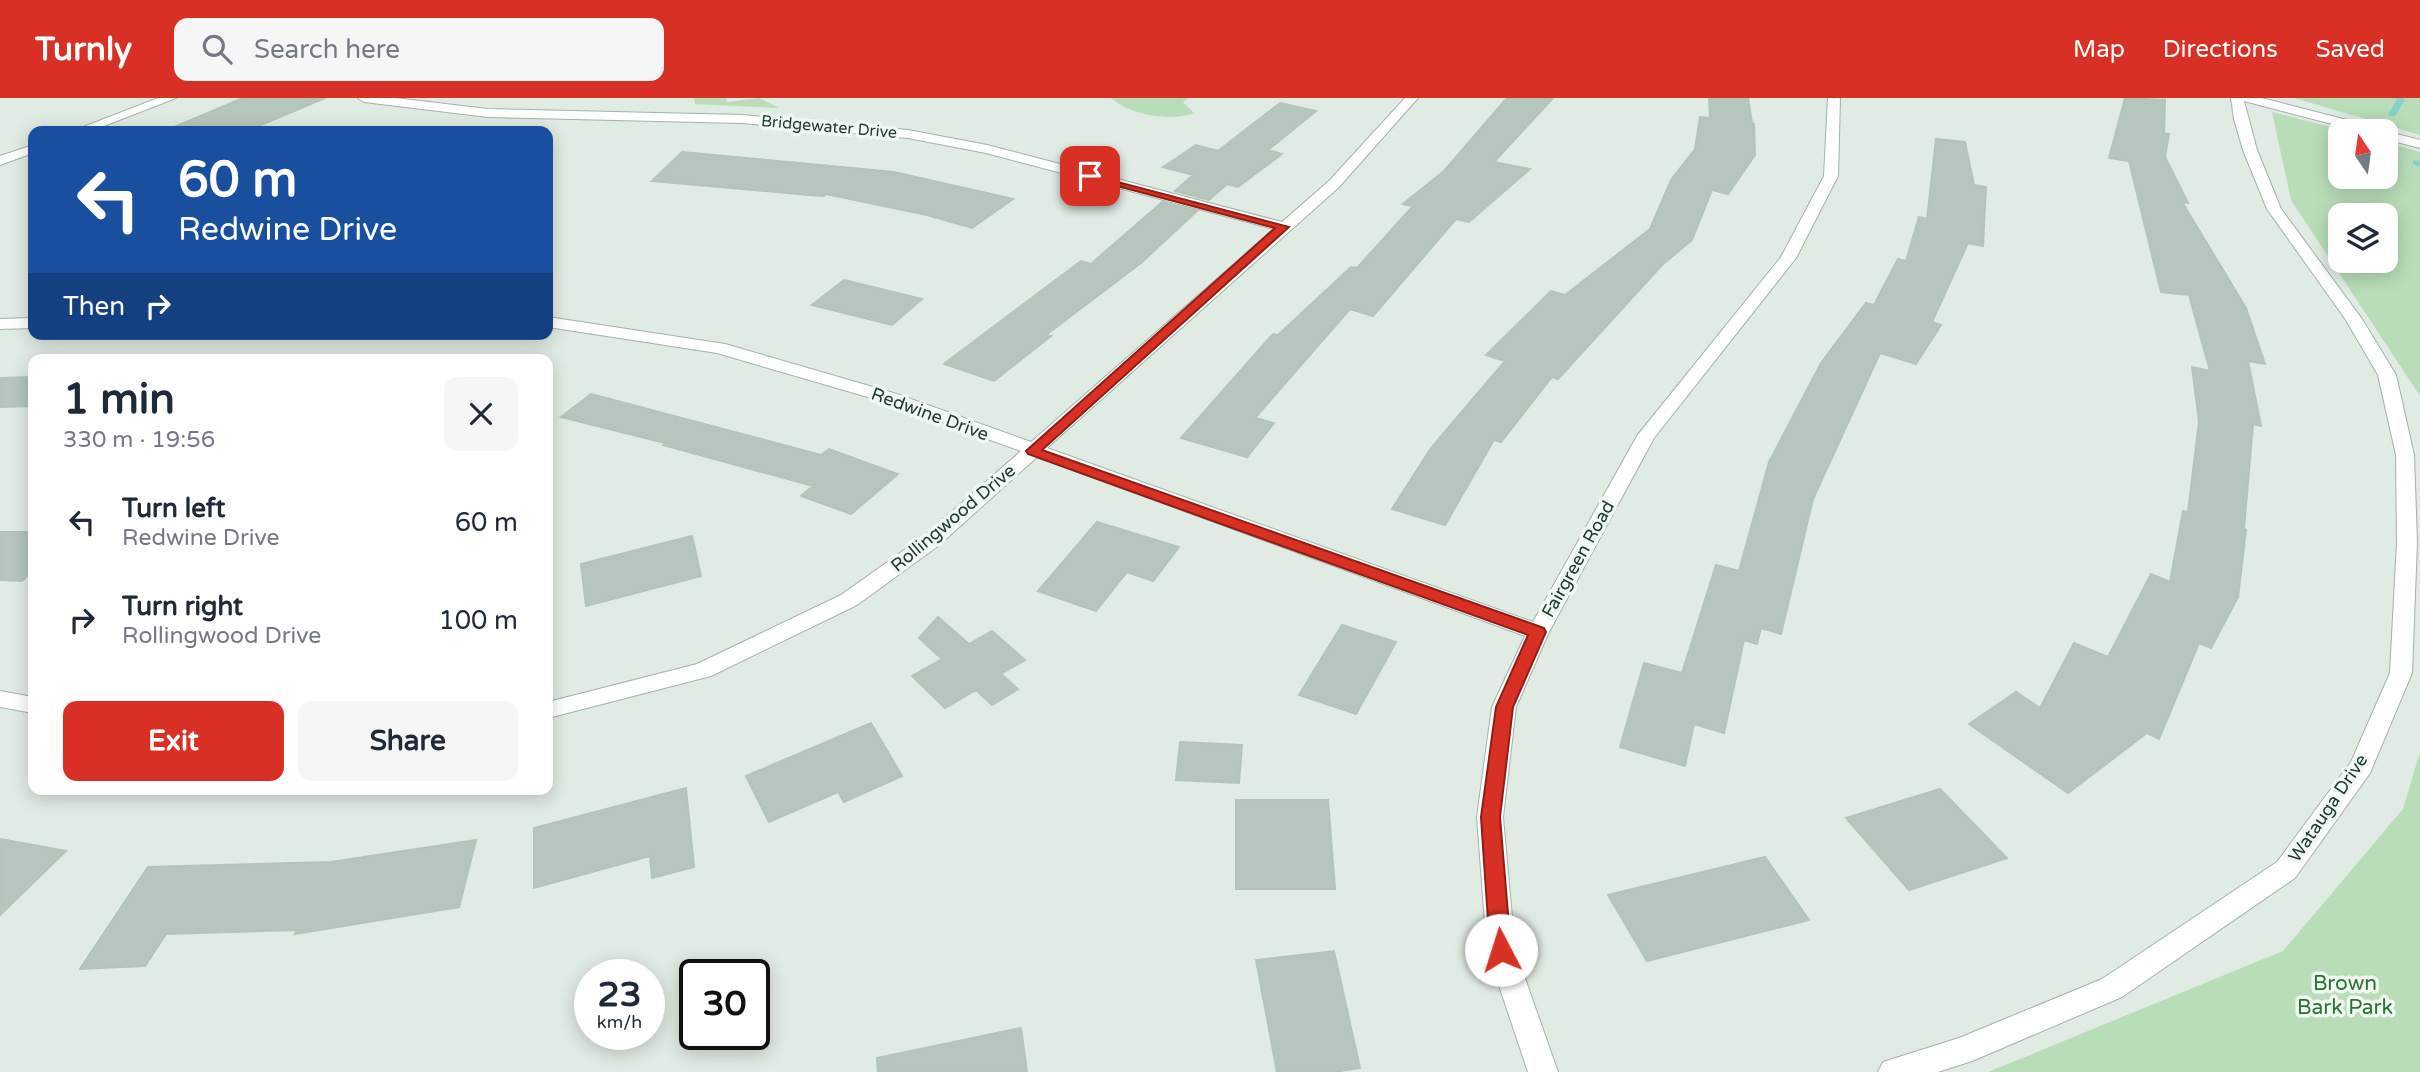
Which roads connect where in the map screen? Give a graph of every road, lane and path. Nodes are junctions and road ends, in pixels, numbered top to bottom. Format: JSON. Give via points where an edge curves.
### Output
{"nodes":[{"id":1,"x":170,"y":98,"type":"edge"},
{"id":2,"x":364,"y":98,"type":"edge"},
{"id":3,"x":1412,"y":98,"type":"edge"},
{"id":4,"x":1834,"y":98,"type":"edge"},
{"id":5,"x":2237,"y":98,"type":"edge"},
{"id":6,"x":2247,"y":98,"type":"edge"},
{"id":7,"x":2328,"y":119,"type":"edge"},
{"id":8,"x":94,"y":126,"type":"edge"},
{"id":9,"x":2398,"y":138,"type":"edge"},
{"id":10,"x":2420,"y":144,"type":"edge"},
{"id":11,"x":28,"y":151,"type":"edge"},
{"id":12,"x":0,"y":161,"type":"edge"},
{"id":13,"x":1283,"y":227,"type":"junction"},
{"id":14,"x":28,"y":323,"type":"edge"},
{"id":15,"x":553,"y":323,"type":"edge"},
{"id":16,"x":0,"y":324,"type":"edge"},
{"id":17,"x":1033,"y":451,"type":"junction"},
{"id":18,"x":1538,"y":632,"type":"junction"},
{"id":19,"x":0,"y":699,"type":"edge"},
{"id":20,"x":28,"y":704,"type":"edge"},
{"id":21,"x":553,"y":709,"type":"edge"},
{"id":22,"x":1543,"y":1072,"type":"edge"},
{"id":23,"x":1893,"y":1072,"type":"edge"}],
"edges":[{"from":1,"to":8,"type":"street"},
{"from":2,"to":13,"type":"street","name":"Bridgewater Drive","via":[[488,113],[742,119],[908,134],[987,149]]},
{"from":3,"to":13,"type":"street","name":"Rollingwood Drive","via":[[1334,184]]},
{"from":4,"to":18,"type":"street","name":"Fairgreen Road","via":[[1831,176],[1788,258],[1646,436]]},
{"from":5,"to":23,"type":"street","name":"Watauga Drive","via":[[2250,150],[2274,209],[2354,319],[2387,375],[2405,455],[2402,673],[2361,766],[2286,870],[2112,988],[1962,1051]]},
{"from":6,"to":7,"type":"street"},
{"from":9,"to":10,"type":"street"},
{"from":11,"to":12,"type":"street"},
{"from":13,"to":17,"type":"street","name":"Rollingwood Drive"},
{"from":14,"to":16,"type":"street"},
{"from":15,"to":17,"type":"street","name":"Redwine Drive","via":[[719,348],[891,398]]},
{"from":17,"to":18,"type":"street","name":"Redwine Drive"},
{"from":17,"to":21,"type":"street","name":"Rollingwood Drive","via":[[931,541],[849,600],[703,670]]},
{"from":18,"to":22,"type":"street","name":"Fairgreen Road","via":[[1504,707],[1490,817],[1501,950]]},
{"from":19,"to":20,"type":"street"}]}
